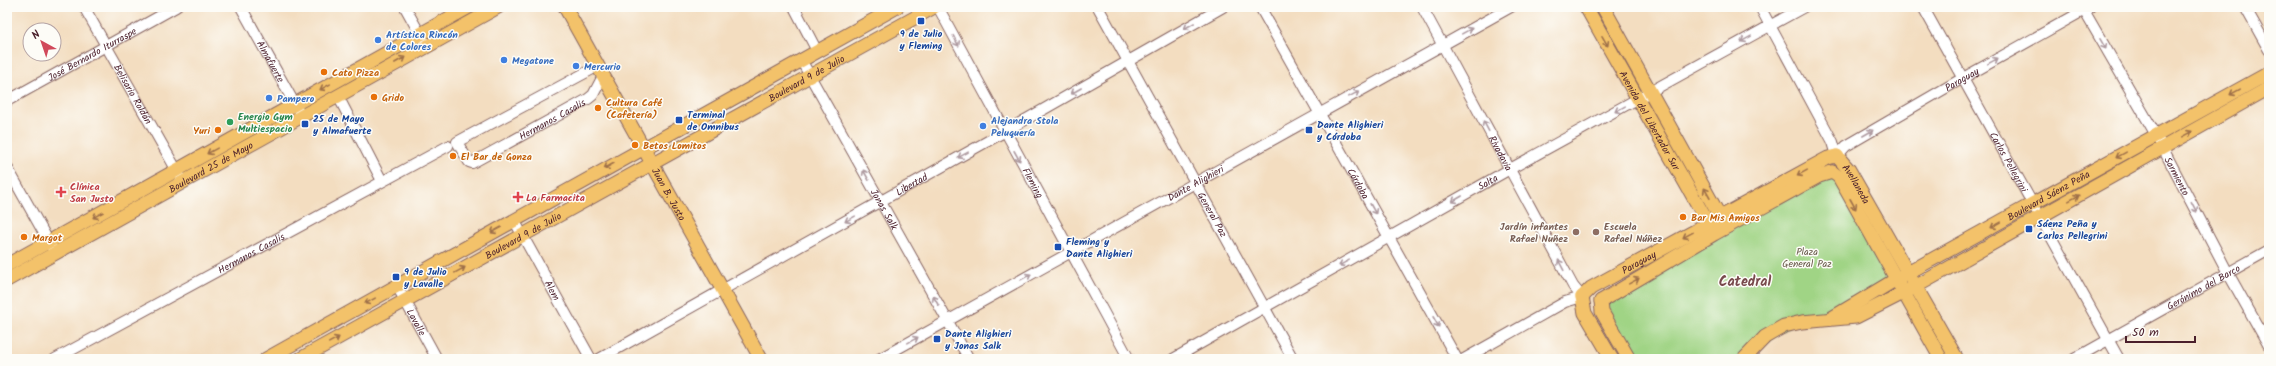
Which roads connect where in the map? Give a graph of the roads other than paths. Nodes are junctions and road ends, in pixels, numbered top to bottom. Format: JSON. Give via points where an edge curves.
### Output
{"nodes":[{"id":1,"x":84,"y":7,"type":"edge"},
{"id":2,"x":176,"y":7,"type":"edge"},
{"id":3,"x":241,"y":7,"type":"edge"},
{"id":4,"x":405,"y":7,"type":"edge"},
{"id":5,"x":469,"y":7,"type":"edge"},
{"id":6,"x":498,"y":7,"type":"edge"},
{"id":7,"x":565,"y":7,"type":"edge"},
{"id":8,"x":794,"y":7,"type":"edge"},
{"id":9,"x":934,"y":7,"type":"edge"},
{"id":10,"x":938,"y":7,"type":"edge"},
{"id":11,"x":1098,"y":7,"type":"edge"},
{"id":12,"x":1223,"y":7,"type":"edge"},
{"id":13,"x":1260,"y":7,"type":"edge"},
{"id":14,"x":1422,"y":7,"type":"edge"},
{"id":15,"x":1511,"y":7,"type":"edge"},
{"id":16,"x":1586,"y":7,"type":"edge"},
{"id":17,"x":1603,"y":7,"type":"edge"},
{"id":18,"x":1760,"y":7,"type":"edge"},
{"id":19,"x":1804,"y":7,"type":"edge"},
{"id":20,"x":1923,"y":7,"type":"edge"},
{"id":21,"x":2245,"y":7,"type":"edge"},
{"id":22,"x":894,"y":8,"type":"edge"},
{"id":23,"x":2085,"y":8,"type":"edge"},
{"id":24,"x":1771,"y":25,"type":"junction"},
{"id":25,"x":423,"y":40,"type":"junction"},
{"id":26,"x":1443,"y":45,"type":"junction"},
{"id":27,"x":106,"y":46,"type":"junction"},
{"id":28,"x":2269,"y":50,"type":"edge"},
{"id":29,"x":817,"y":51,"type":"junction"},
{"id":30,"x":801,"y":60,"type":"junction"},
{"id":31,"x":1127,"y":62,"type":"junction"},
{"id":32,"x":601,"y":71,"type":"junction"},
{"id":33,"x":2269,"y":73,"type":"edge"},
{"id":34,"x":810,"y":76,"type":"junction"},
{"id":35,"x":1962,"y":78,"type":"junction"},
{"id":36,"x":2269,"y":88,"type":"edge"},
{"id":37,"x":1650,"y":92,"type":"junction"},
{"id":38,"x":338,"y":96,"type":"junction"},
{"id":39,"x":1638,"y":99,"type":"junction"},
{"id":40,"x":7,"y":101,"type":"edge"},
{"id":41,"x":298,"y":110,"type":"junction"},
{"id":42,"x":1320,"y":113,"type":"junction"},
{"id":43,"x":1004,"y":132,"type":"junction"},
{"id":44,"x":2156,"y":136,"type":"junction"},
{"id":45,"x":452,"y":144,"type":"junction"},
{"id":46,"x":643,"y":147,"type":"junction"},
{"id":47,"x":2163,"y":148,"type":"junction"},
{"id":48,"x":1837,"y":156,"type":"junction"},
{"id":49,"x":653,"y":164,"type":"junction"},
{"id":50,"x":7,"y":167,"type":"edge"},
{"id":51,"x":1510,"y":169,"type":"junction"},
{"id":52,"x":1832,"y":172,"type":"junction"},
{"id":53,"x":180,"y":176,"type":"junction"},
{"id":54,"x":382,"y":182,"type":"junction"},
{"id":55,"x":1195,"y":183,"type":"junction"},
{"id":56,"x":881,"y":202,"type":"junction"},
{"id":57,"x":2033,"y":204,"type":"junction"},
{"id":58,"x":2040,"y":217,"type":"junction"},
{"id":59,"x":514,"y":220,"type":"junction"},
{"id":60,"x":1723,"y":222,"type":"junction"},
{"id":61,"x":1711,"y":229,"type":"junction"},
{"id":62,"x":522,"y":236,"type":"junction"},
{"id":63,"x":1389,"y":238,"type":"junction"},
{"id":64,"x":52,"y":247,"type":"junction"},
{"id":65,"x":2269,"y":250,"type":"edge"},
{"id":66,"x":1070,"y":253,"type":"junction"},
{"id":67,"x":7,"y":265,"type":"edge"},
{"id":68,"x":2228,"y":273,"type":"junction"},
{"id":69,"x":1908,"y":274,"type":"junction"},
{"id":70,"x":7,"y":280,"type":"edge"},
{"id":71,"x":1895,"y":280,"type":"junction"},
{"id":72,"x":397,"y":286,"type":"junction"},
{"id":73,"x":1915,"y":287,"type":"junction"},
{"id":74,"x":722,"y":289,"type":"junction"},
{"id":75,"x":1902,"y":293,"type":"junction"},
{"id":76,"x":1582,"y":297,"type":"junction"},
{"id":77,"x":405,"y":301,"type":"junction"},
{"id":78,"x":1600,"y":301,"type":"junction"},
{"id":79,"x":1265,"y":307,"type":"junction"},
{"id":80,"x":1828,"y":320,"type":"junction"},
{"id":81,"x":947,"y":321,"type":"junction"},
{"id":82,"x":2108,"y":340,"type":"junction"},
{"id":83,"x":2269,"y":346,"type":"edge"},
{"id":84,"x":275,"y":357,"type":"edge"},
{"id":85,"x":54,"y":359,"type":"edge"},
{"id":86,"x":300,"y":359,"type":"edge"},
{"id":87,"x":437,"y":359,"type":"edge"},
{"id":88,"x":591,"y":359,"type":"edge"},
{"id":89,"x":599,"y":359,"type":"edge"},
{"id":90,"x":761,"y":359,"type":"edge"},
{"id":91,"x":879,"y":359,"type":"edge"},
{"id":92,"x":969,"y":359,"type":"edge"},
{"id":93,"x":1129,"y":359,"type":"edge"},
{"id":94,"x":1173,"y":359,"type":"edge"},
{"id":95,"x":1293,"y":359,"type":"edge"},
{"id":96,"x":1457,"y":359,"type":"edge"},
{"id":97,"x":1464,"y":359,"type":"edge"},
{"id":98,"x":1612,"y":359,"type":"edge"},
{"id":99,"x":1628,"y":359,"type":"edge"},
{"id":100,"x":1744,"y":359,"type":"edge"},
{"id":101,"x":1940,"y":359,"type":"edge"},
{"id":102,"x":1957,"y":359,"type":"edge"},
{"id":103,"x":2074,"y":359,"type":"edge"},
{"id":104,"x":2119,"y":359,"type":"edge"}],
"edges":[{"from":1,"to":27,"type":"street","name":"Belisario Roldán"},
{"from":2,"to":27,"type":"street","name":"José Bernardo Iturraspe"},
{"from":3,"to":41,"type":"street","name":"Almafuerte"},
{"from":4,"to":25,"type":"street"},
{"from":5,"to":25,"type":"main road","name":"Boulevard 25 de Mayo"},
{"from":6,"to":25,"type":"main road","name":"Boulevard 25 de Mayo"},
{"from":7,"to":32,"type":"main road","name":"Juan B. Justo"},
{"from":8,"to":29,"type":"street"},
{"from":9,"to":34,"type":"main road","name":"Boulevard 9 de Julio"},
{"from":10,"to":43,"type":"street","name":"Fleming","one_way":true},
{"from":11,"to":31,"type":"street","name":"General Paz"},
{"from":12,"to":31,"type":"street","name":"Libertad","one_way":true},
{"from":13,"to":42,"type":"street","name":"Córdoba"},
{"from":14,"to":26,"type":"street","name":"Rivadavia"},
{"from":26,"to":15,"type":"street","name":"Dante Alighieri","one_way":true},
{"from":16,"to":39,"type":"main road","name":"Avenida del Libertador Sur","one_way":true},
{"from":17,"to":37,"type":"main road","name":"Avenida del Libertador Sur"},
{"from":18,"to":24,"type":"street","name":"Avellaneda"},
{"from":19,"to":24,"type":"street","name":"Salta"},
{"from":20,"to":35,"type":"street","name":"Carlos Pellegrini"},
{"from":21,"to":28,"type":"street"},
{"from":22,"to":29,"type":"main road","name":"Boulevard 9 de Julio"},
{"from":35,"to":23,"type":"street","name":"Paraguay","one_way":true},
{"from":23,"to":44,"type":"street","name":"Sarmiento","one_way":true},
{"from":24,"to":37,"type":"street","name":"Salta","one_way":true},
{"from":24,"to":48,"type":"street","name":"Avellaneda","via":[[1833,142]]},
{"from":38,"to":25,"type":"main road","name":"Boulevard 25 de Mayo","one_way":true},
{"from":25,"to":41,"type":"main road","name":"Boulevard 25 de Mayo","one_way":true},
{"from":42,"to":26,"type":"street","name":"Dante Alighieri","one_way":true},
{"from":51,"to":26,"type":"street","name":"Rivadavia","one_way":true},
{"from":27,"to":40,"type":"street","name":"José Bernardo Iturraspe"},
{"from":27,"to":53,"type":"street","name":"Belisario Roldán"},
{"from":29,"to":30,"type":"main road","name":"Boulevard 9 de Julio"},
{"from":30,"to":34,"type":"street","name":"Jonas Salk"},
{"from":30,"to":46,"type":"main road","name":"Boulevard 9 de Julio"},
{"from":31,"to":43,"type":"street","name":"Libertad","one_way":true},
{"from":31,"to":55,"type":"street","name":"General Paz"},
{"from":32,"to":45,"type":"street","name":"Hermanos Casalis"},
{"from":32,"to":45,"type":"street","name":"Hermanos Casalis","via":[[593,95],[588,99],[472,163]]},
{"from":32,"to":46,"type":"main road","name":"Juan B. Justo"},
{"from":33,"to":44,"type":"main road","name":"Boulevard Sáenz Peña","one_way":true},
{"from":34,"to":49,"type":"main road","name":"Boulevard 9 de Julio"},
{"from":56,"to":34,"type":"street","name":"Jonas Salk","one_way":true},
{"from":48,"to":35,"type":"street","name":"Paraguay","one_way":true,"via":[[1846,146]]},
{"from":35,"to":57,"type":"street","name":"Carlos Pellegrini"},
{"from":47,"to":36,"type":"main road","name":"Boulevard Sáenz Peña","one_way":true},
{"from":37,"to":39,"type":"street","name":"Salta"},
{"from":60,"to":37,"type":"main road","name":"Avenida del Libertador Sur","one_way":true},
{"from":38,"to":41,"type":"main road","name":"Boulevard 25 de Mayo"},
{"from":38,"to":54,"type":"street"},
{"from":39,"to":51,"type":"street","name":"Salta","one_way":true},
{"from":39,"to":61,"type":"main road","name":"Avenida del Libertador Sur"},
{"from":41,"to":53,"type":"main road","name":"Boulevard 25 de Mayo"},
{"from":42,"to":55,"type":"street","name":"Dante Alighieri"},
{"from":42,"to":63,"type":"street","name":"Córdoba","one_way":true},
{"from":43,"to":56,"type":"street","name":"Libertad","one_way":true},
{"from":43,"to":66,"type":"street","name":"Fleming","one_way":true},
{"from":44,"to":47,"type":"street","name":"Sarmiento"},
{"from":44,"to":57,"type":"main road","name":"Boulevard Sáenz Peña","one_way":true},
{"from":45,"to":54,"type":"street","name":"Hermanos Casalis"},
{"from":46,"to":49,"type":"main road","name":"Juan B. Justo"},
{"from":46,"to":59,"type":"main road","name":"Boulevard 9 de Julio","one_way":true},
{"from":58,"to":47,"type":"main road","name":"Boulevard Sáenz Peña","one_way":true},
{"from":47,"to":68,"type":"street","name":"Sarmiento","one_way":true},
{"from":48,"to":52,"type":"main road"},
{"from":48,"to":60,"type":"main road","name":"Paraguay","one_way":true,"via":[[1828,158]]},
{"from":48,"to":69,"type":"main road","name":"Avellaneda","via":[[1849,170]]},
{"from":49,"to":62,"type":"main road","name":"Boulevard 9 de Julio"},
{"from":49,"to":74,"type":"main road","name":"Juan B. Justo"},
{"from":50,"to":64,"type":"street"},
{"from":51,"to":63,"type":"street","name":"Salta","one_way":true},
{"from":76,"to":51,"type":"street","name":"Rivadavia","one_way":true,"via":[[1573,286]]},
{"from":52,"to":60,"type":"main road","name":"Paraguay"},
{"from":52,"to":71,"type":"main road","name":"Avellaneda","one_way":true,"via":[[1839,177]]},
{"from":53,"to":64,"type":"main road","name":"Boulevard 25 de Mayo"},
{"from":54,"to":85,"type":"street","name":"Hermanos Casalis"},
{"from":55,"to":66,"type":"street","name":"Dante Alighieri"},
{"from":55,"to":79,"type":"street","name":"General Paz"},
{"from":56,"to":74,"type":"street","name":"Libertad","one_way":true},
{"from":81,"to":56,"type":"street","name":"Jonas Salk","one_way":true},
{"from":57,"to":58,"type":"street","name":"Carlos Pellegrini"},
{"from":57,"to":69,"type":"main road","name":"Boulevard Sáenz Peña","one_way":true},
{"from":58,"to":73,"type":"main road","name":"Boulevard Sáenz Peña"},
{"from":58,"to":82,"type":"street","name":"Carlos Pellegrini"},
{"from":59,"to":62,"type":"street","name":"Alem"},
{"from":59,"to":72,"type":"main road","name":"Boulevard 9 de Julio","one_way":true},
{"from":60,"to":61,"type":"main road","name":"Paraguay"},
{"from":61,"to":76,"type":"main road","name":"Paraguay","one_way":true,"via":[[1591,288]]},
{"from":78,"to":61,"type":"main road","name":"Paraguay","one_way":true},
{"from":77,"to":62,"type":"main road","name":"Boulevard 9 de Julio","one_way":true},
{"from":62,"to":88,"type":"street","name":"Alem"},
{"from":63,"to":79,"type":"street","name":"Salta","one_way":true},
{"from":63,"to":96,"type":"street","name":"Córdoba","one_way":true},
{"from":64,"to":67,"type":"main road","name":"Boulevard 25 de Mayo"},
{"from":64,"to":70,"type":"main road","name":"Boulevard 25 de Mayo"},
{"from":65,"to":68,"type":"street","name":"Gerónimo del Barco"},
{"from":81,"to":66,"type":"street","name":"Dante Alighieri","one_way":true},
{"from":66,"to":93,"type":"street","name":"Fleming"},
{"from":68,"to":82,"type":"street","name":"Gerónimo del Barco"},
{"from":68,"to":83,"type":"street","name":"Sarmiento"},
{"from":69,"to":71,"type":"main road","name":"Boulevard Sáenz Peña"},
{"from":69,"to":73,"type":"main road","name":"Avellaneda"},
{"from":71,"to":75,"type":"main road","name":"Avellaneda"},
{"from":71,"to":80,"type":"main road","name":"Boulevard Sáenz Peña"},
{"from":72,"to":77,"type":"street","name":"Lavalle"},
{"from":72,"to":84,"type":"main road","name":"Boulevard 9 de Julio","one_way":true},
{"from":73,"to":75,"type":"main road","name":"Boulevard Sáenz Peña"},
{"from":73,"to":102,"type":"main road","name":"Avellaneda"},
{"from":74,"to":89,"type":"street","name":"Libertad"},
{"from":74,"to":90,"type":"main road","name":"Juan B. Justo"},
{"from":75,"to":80,"type":"main road","name":"Boulevard Sáenz Peña","via":[[1856,317]]},
{"from":75,"to":101,"type":"main road","name":"Avellaneda"},
{"from":76,"to":78,"type":"main road"},
{"from":76,"to":97,"type":"street","name":"Paraguay","via":[[1565,302]]},
{"from":76,"to":98,"type":"main road","name":"Rivadavia","via":[[1585,314]]},
{"from":86,"to":77,"type":"main road","name":"Boulevard 9 de Julio","one_way":true},
{"from":77,"to":87,"type":"street","name":"Lavalle"},
{"from":78,"to":99,"type":"main road","via":[[1602,312]]},
{"from":79,"to":94,"type":"street","name":"Salta"},
{"from":79,"to":95,"type":"street","name":"General Paz"},
{"from":80,"to":100,"type":"main road","name":"Boulevard Sáenz Peña","via":[[1793,323],[1774,331],[1759,342]]},
{"from":91,"to":81,"type":"street","name":"Dante Alighieri","one_way":true},
{"from":81,"to":92,"type":"street","name":"Jonas Salk"},
{"from":82,"to":103,"type":"street","name":"Gerónimo del Barco"},
{"from":82,"to":104,"type":"street","name":"Carlos Pellegrini"}]}
